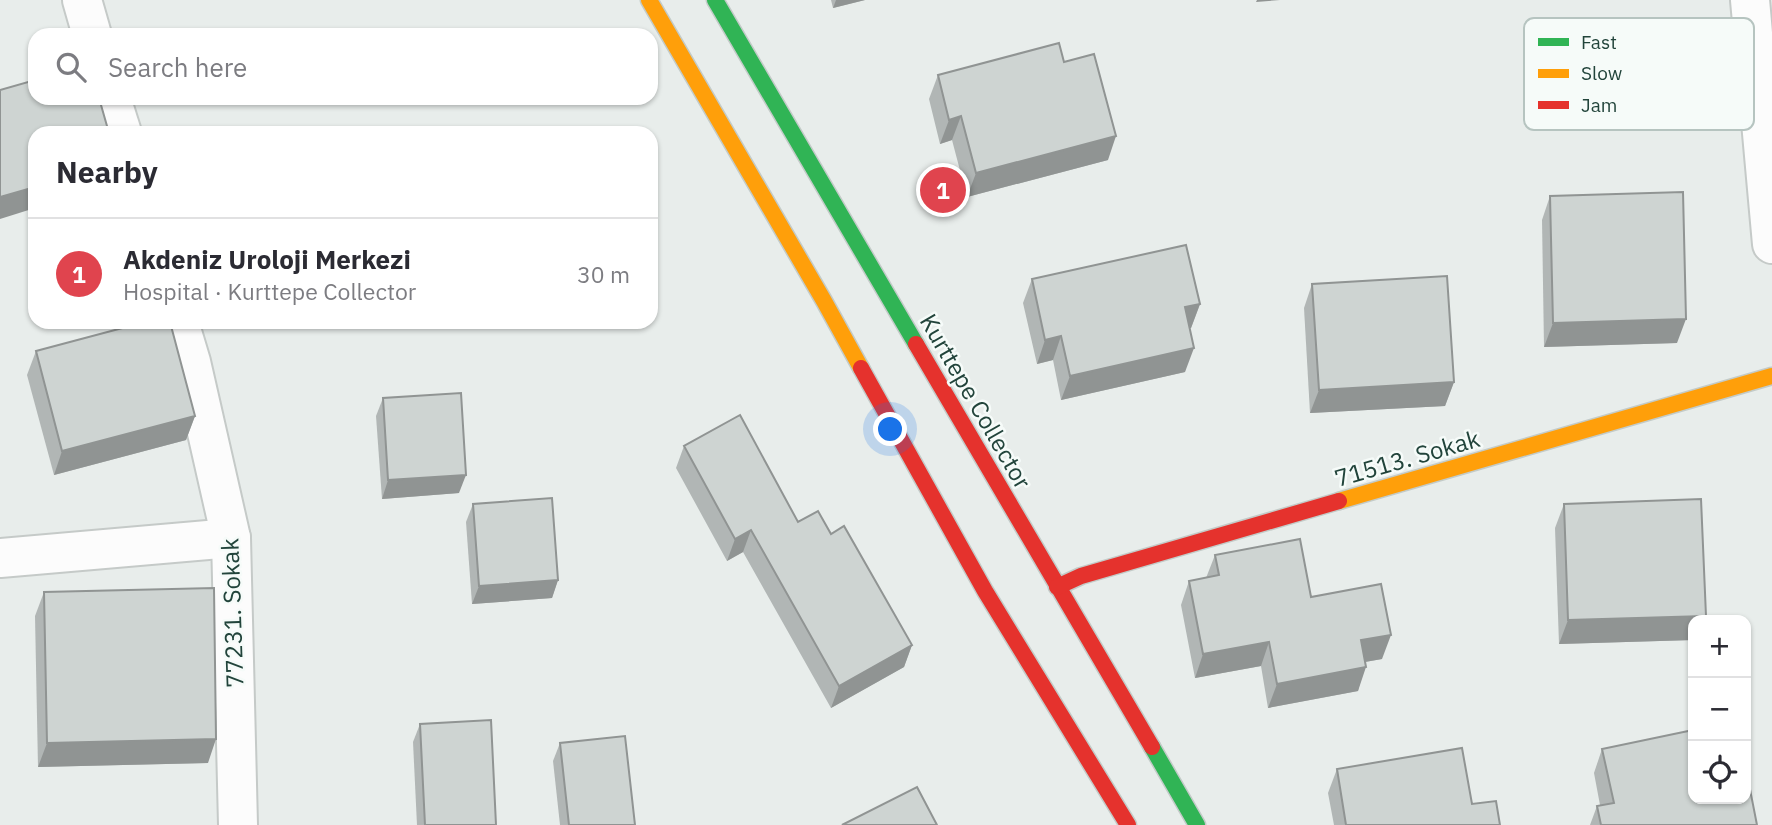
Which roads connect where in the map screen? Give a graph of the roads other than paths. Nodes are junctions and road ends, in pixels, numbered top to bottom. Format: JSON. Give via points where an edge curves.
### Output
{"nodes":[{"id":1,"x":82,"y":0,"type":"edge"},
{"id":2,"x":649,"y":0,"type":"edge"},
{"id":3,"x":715,"y":0,"type":"edge"},
{"id":4,"x":1751,"y":0,"type":"edge"},
{"id":5,"x":1753,"y":18,"type":"edge"},
{"id":6,"x":90,"y":28,"type":"edge"},
{"id":7,"x":1754,"y":35,"type":"edge"},
{"id":8,"x":113,"y":105,"type":"edge"},
{"id":9,"x":120,"y":126,"type":"edge"},
{"id":10,"x":1772,"y":244,"type":"edge"},
{"id":11,"x":181,"y":329,"type":"edge"},
{"id":12,"x":1772,"y":376,"type":"edge"},
{"id":13,"x":232,"y":538,"type":"junction"},
{"id":14,"x":0,"y":558,"type":"edge"},
{"id":15,"x":1057,"y":587,"type":"junction"},
{"id":16,"x":238,"y":825,"type":"edge"},
{"id":17,"x":1128,"y":825,"type":"edge"},
{"id":18,"x":1197,"y":825,"type":"edge"}],
"edges":[{"from":1,"to":6,"type":"street"},
{"from":2,"to":17,"type":"main road","via":[[824,301],[985,592]]},
{"from":3,"to":15,"type":"main road","name":"Kurttepe Collector"},
{"from":4,"to":5,"type":"street"},
{"from":7,"to":10,"type":"street"},
{"from":8,"to":9,"type":"street"},
{"from":11,"to":13,"type":"street","name":"77231. Sokak"},
{"from":12,"to":15,"type":"main road","name":"71513. Sokak","via":[[1081,576]]},
{"from":13,"to":14,"type":"street"},
{"from":13,"to":16,"type":"street","name":"77231. Sokak"},
{"from":15,"to":18,"type":"main road","name":"Kurttepe Collector"}]}
